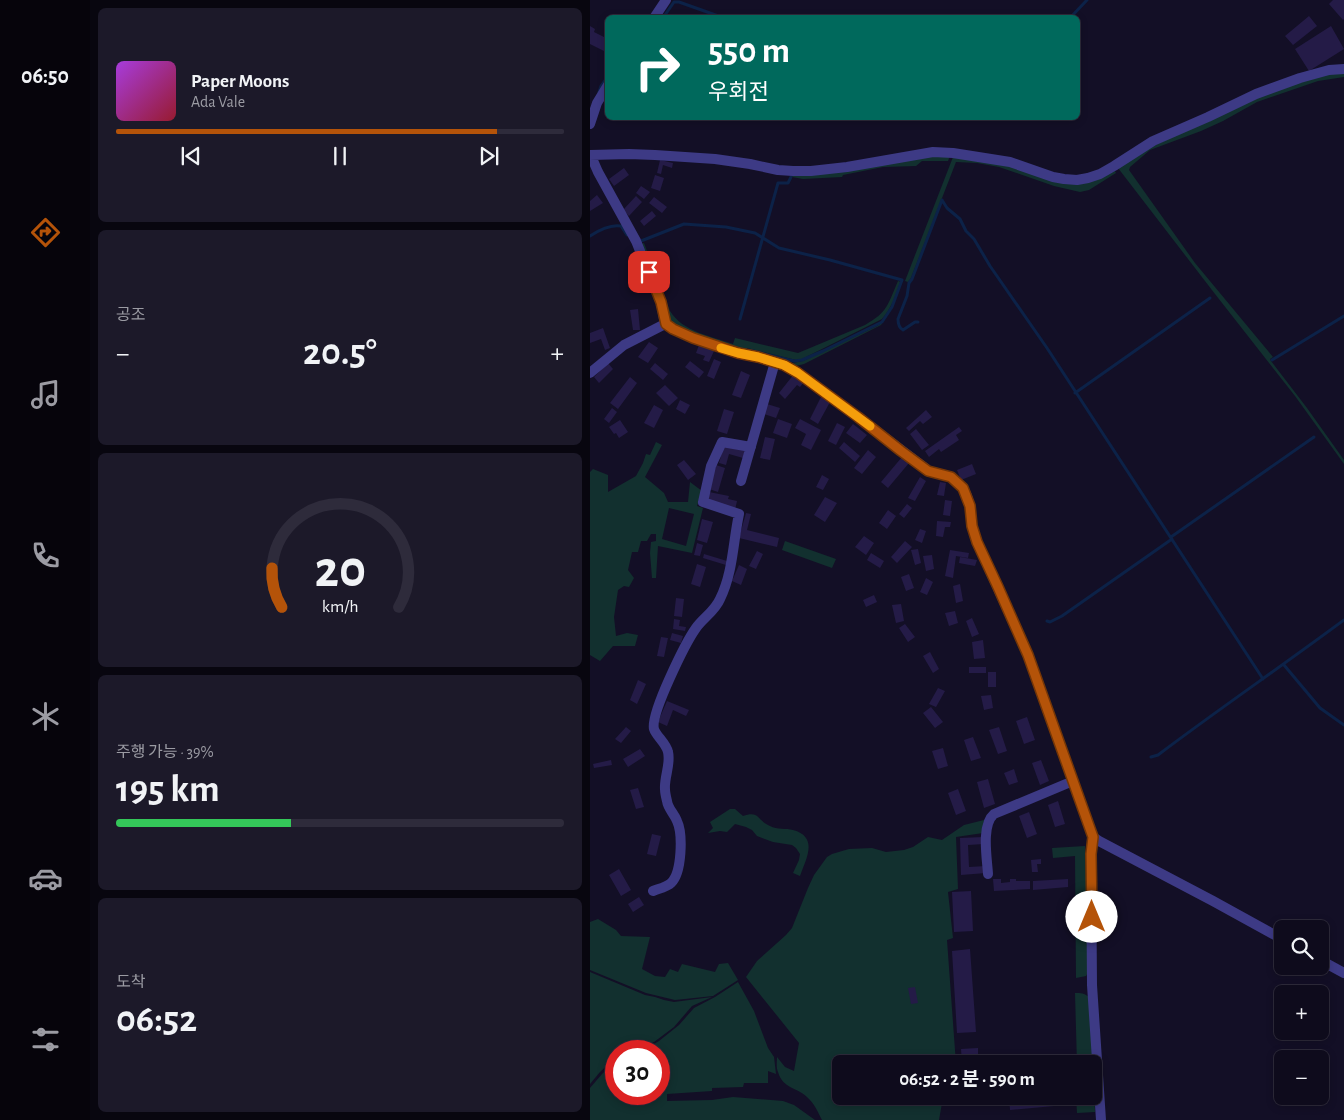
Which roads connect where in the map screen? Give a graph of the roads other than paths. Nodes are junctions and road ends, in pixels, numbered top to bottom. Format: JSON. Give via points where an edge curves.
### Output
{"nodes":[{"id":1,"x":666,"y":0,"type":"edge"},
{"id":2,"x":656,"y":15,"type":"edge"},
{"id":3,"x":1344,"y":68,"type":"edge"},
{"id":4,"x":605,"y":90,"type":"edge"},
{"id":5,"x":590,"y":124,"type":"edge"},
{"id":6,"x":592,"y":162,"type":"edge"},
{"id":7,"x":666,"y":324,"type":"junction"},
{"id":8,"x":775,"y":362,"type":"junction"},
{"id":9,"x":590,"y":373,"type":"edge"},
{"id":10,"x":751,"y":447,"type":"junction"},
{"id":11,"x":741,"y":481,"type":"dead end"},
{"id":12,"x":1073,"y":781,"type":"junction"},
{"id":13,"x":1093,"y":837,"type":"junction"},
{"id":14,"x":988,"y":874,"type":"dead end"},
{"id":15,"x":653,"y":891,"type":"dead end"},
{"id":16,"x":1274,"y":935,"type":"edge"},
{"id":17,"x":1329,"y":965,"type":"edge"},
{"id":18,"x":1344,"y":973,"type":"edge"},
{"id":19,"x":1101,"y":1120,"type":"edge"}],
"edges":[{"from":1,"to":2,"type":"street"},
{"from":3,"to":6,"type":"street","via":[[1300,78],[1256,94],[1153,140],[1100,174],[1077,180],[1010,162],[933,152],[847,167],[793,172],[690,157],[629,154]]},
{"from":4,"to":5,"type":"street"},
{"from":6,"to":7,"type":"street","via":[[636,241],[661,302]]},
{"from":7,"to":8,"type":"street","via":[[693,338]]},
{"from":7,"to":9,"type":"street","via":[[624,346]]},
{"from":8,"to":10,"type":"street"},
{"from":8,"to":12,"type":"street","via":[[798,373],[928,471],[951,477],[963,488],[977,542],[1028,655]]},
{"from":10,"to":11,"type":"street"},
{"from":10,"to":15,"type":"street","via":[[722,442],[711,466],[703,502],[739,514],[732,560],[721,598],[696,627],[682,652],[655,719],[654,730],[668,750],[664,789],[671,813],[677,820],[681,848],[671,883]]},
{"from":12,"to":13,"type":"street"},
{"from":12,"to":14,"type":"street","via":[[990,817],[986,841]]},
{"from":13,"to":16,"type":"street"},
{"from":13,"to":19,"type":"street","via":[[1092,985]]},
{"from":17,"to":18,"type":"street"}]}
